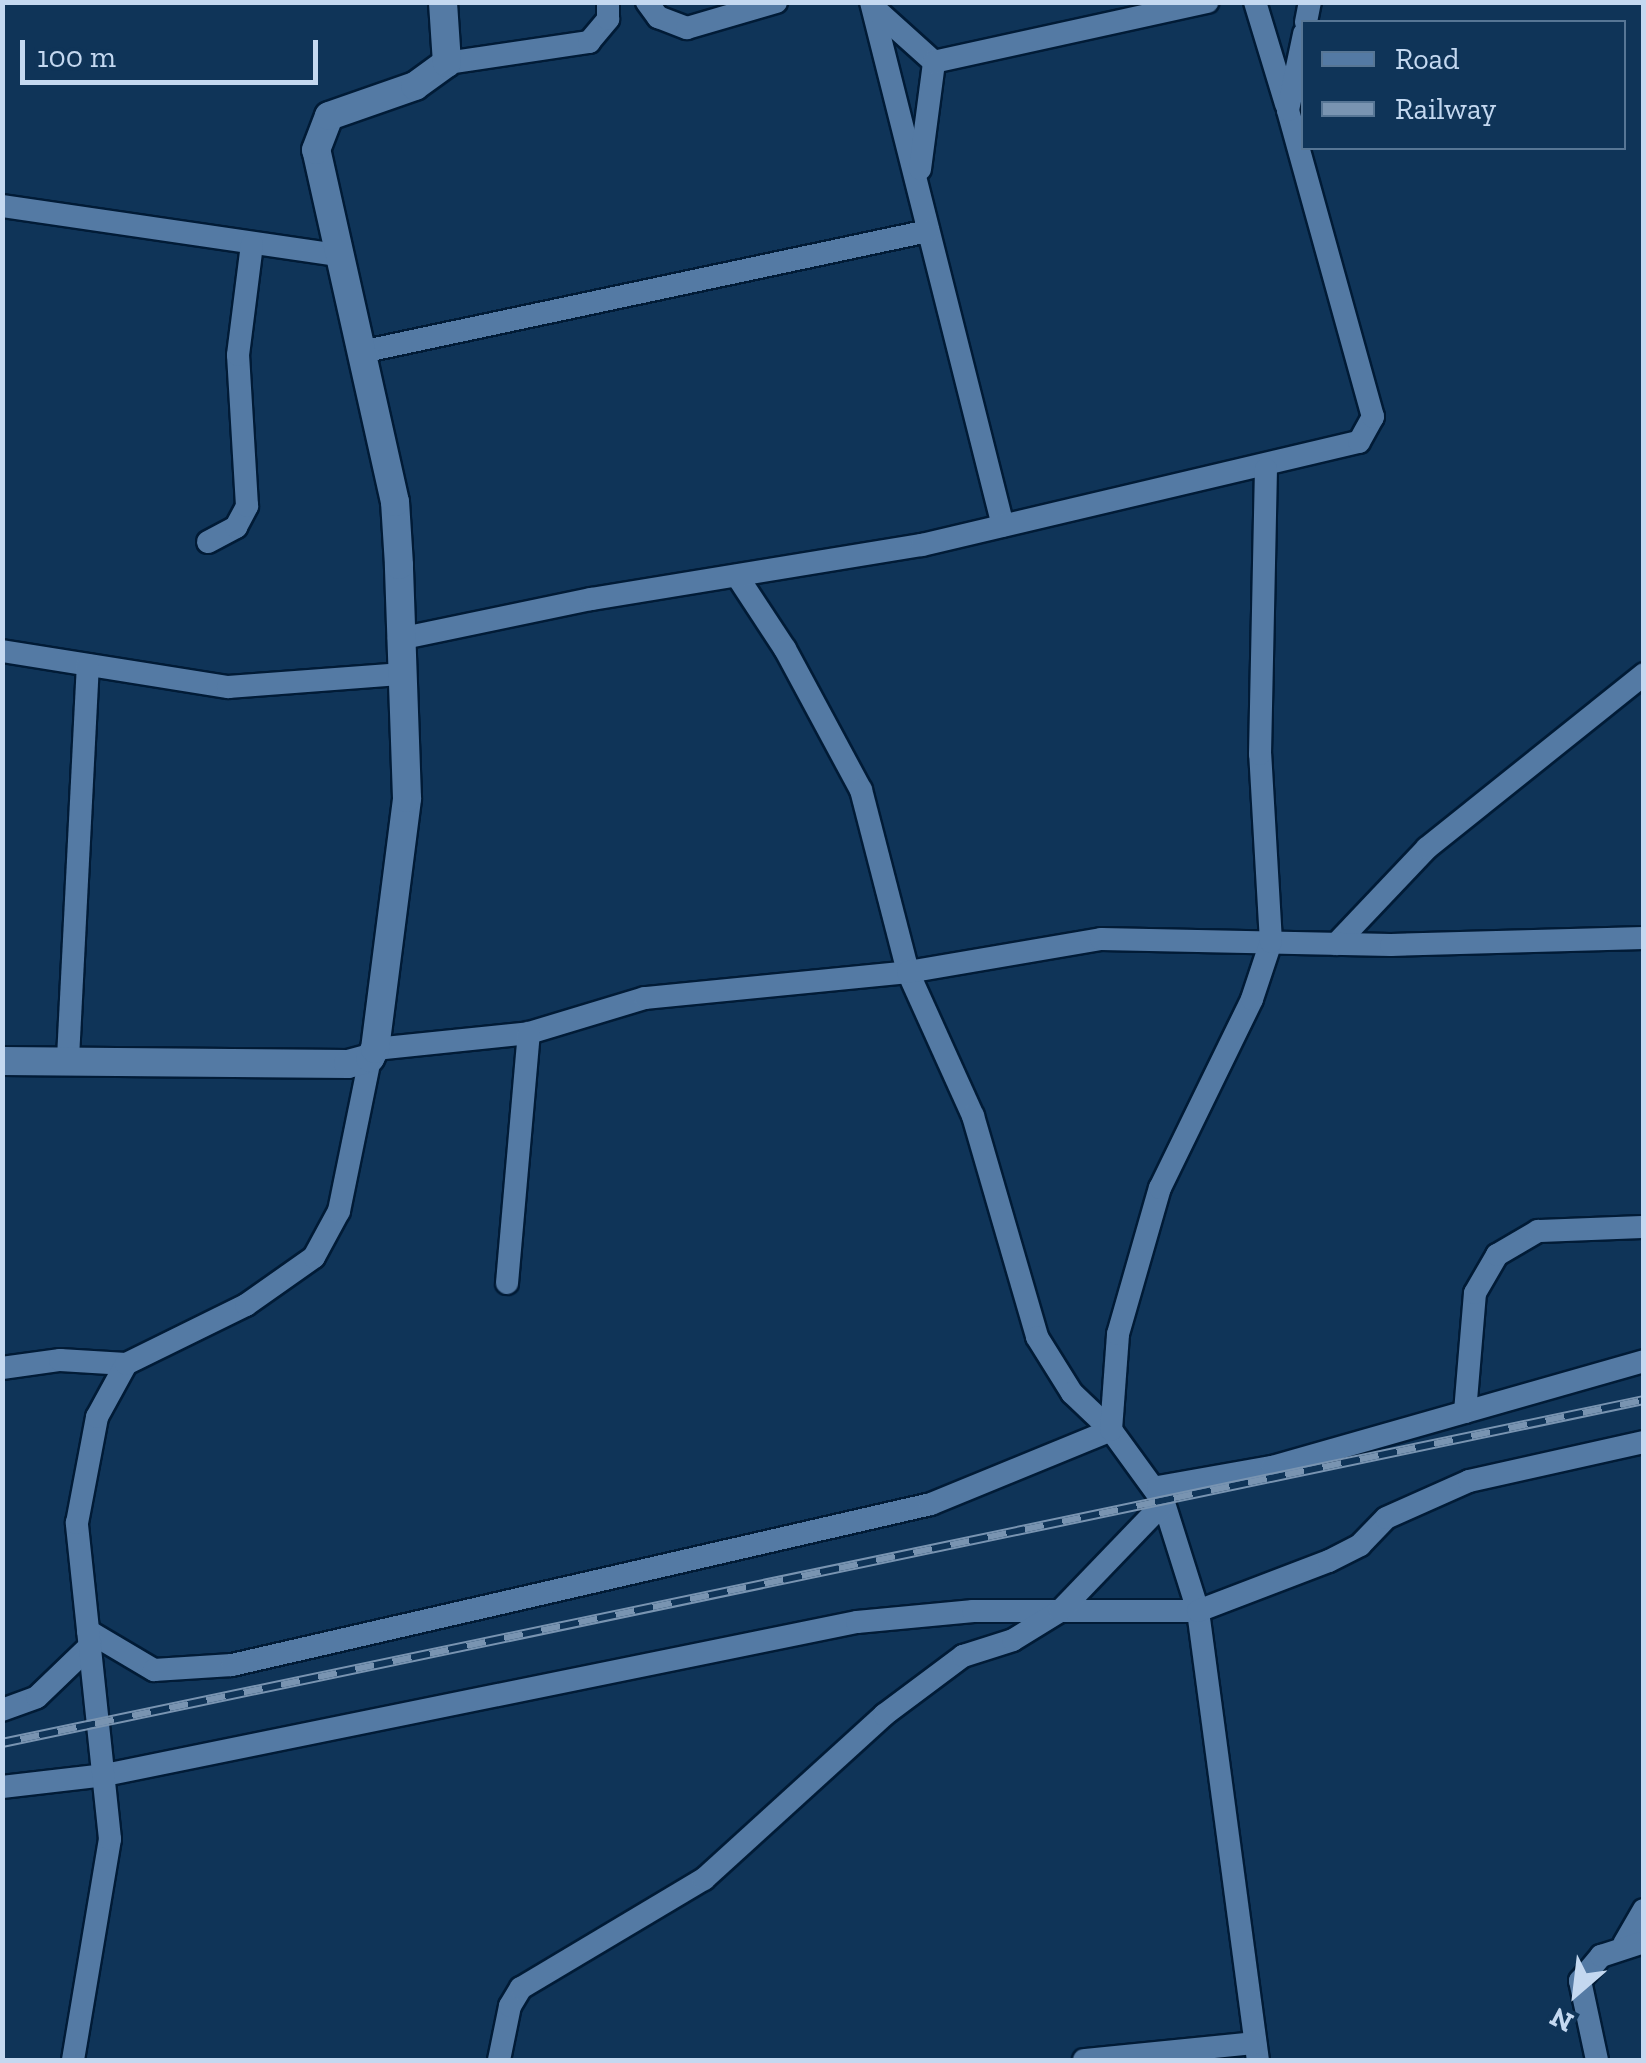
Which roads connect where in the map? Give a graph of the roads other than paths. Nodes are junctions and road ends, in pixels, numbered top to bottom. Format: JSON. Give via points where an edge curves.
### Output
{"nodes":[{"id":1,"x":443,"y":2,"type":"edge"},
{"id":2,"x":608,"y":2,"type":"edge"},
{"id":3,"x":648,"y":2,"type":"edge"},
{"id":4,"x":776,"y":2,"type":"edge"},
{"id":5,"x":1207,"y":2,"type":"edge"},
{"id":6,"x":1255,"y":2,"type":"edge"},
{"id":7,"x":872,"y":4,"type":"edge"},
{"id":8,"x":1301,"y":48,"type":"edge"},
{"id":9,"x":934,"y":62,"type":"junction"},
{"id":10,"x":447,"y":63,"type":"junction"},
{"id":11,"x":1288,"y":110,"type":"junction"},
{"id":12,"x":918,"y":186,"type":"junction"},
{"id":13,"x":2,"y":206,"type":"edge"},
{"id":14,"x":928,"y":231,"type":"junction"},
{"id":15,"x":252,"y":244,"type":"junction"},
{"id":16,"x":337,"y":255,"type":"junction"},
{"id":17,"x":361,"y":352,"type":"junction"},
{"id":18,"x":1266,"y":469,"type":"junction"},
{"id":19,"x":1003,"y":526,"type":"junction"},
{"id":20,"x":208,"y":542,"type":"dead end"},
{"id":21,"x":738,"y":576,"type":"junction"},
{"id":22,"x":399,"y":639,"type":"junction"},
{"id":23,"x":2,"y":652,"type":"edge"},
{"id":24,"x":88,"y":666,"type":"junction"},
{"id":25,"x":400,"y":674,"type":"junction"},
{"id":26,"x":1644,"y":674,"type":"edge"},
{"id":27,"x":1644,"y":938,"type":"edge"},
{"id":28,"x":1270,"y":942,"type":"junction"},
{"id":29,"x":1336,"y":944,"type":"junction"},
{"id":30,"x":908,"y":972,"type":"junction"},
{"id":31,"x":529,"y":1033,"type":"junction"},
{"id":32,"x":373,"y":1054,"type":"junction"},
{"id":33,"x":68,"y":1058,"type":"junction"},
{"id":34,"x":2,"y":1061,"type":"edge"},
{"id":35,"x":1644,"y":1228,"type":"edge"},
{"id":36,"x":507,"y":1283,"type":"dead end"},
{"id":37,"x":1644,"y":1361,"type":"edge"},
{"id":38,"x":126,"y":1364,"type":"junction"},
{"id":39,"x":2,"y":1368,"type":"edge"},
{"id":40,"x":1465,"y":1412,"type":"junction"},
{"id":41,"x":1111,"y":1430,"type":"junction"},
{"id":42,"x":1644,"y":1442,"type":"edge"},
{"id":43,"x":1161,"y":1495,"type":"junction"},
{"id":44,"x":1060,"y":1611,"type":"junction"},
{"id":45,"x":1198,"y":1611,"type":"junction"},
{"id":46,"x":90,"y":1638,"type":"junction"},
{"id":47,"x":2,"y":1710,"type":"edge"},
{"id":48,"x":105,"y":1774,"type":"junction"},
{"id":49,"x":2,"y":1787,"type":"edge"},
{"id":50,"x":1644,"y":1910,"type":"edge"},
{"id":51,"x":1634,"y":1943,"type":"edge"},
{"id":52,"x":1256,"y":2052,"type":"edge"},
{"id":53,"x":73,"y":2060,"type":"edge"},
{"id":54,"x":500,"y":2060,"type":"edge"},
{"id":55,"x":1084,"y":2060,"type":"edge"},
{"id":56,"x":1597,"y":2060,"type":"edge"}],
"edges":[{"from":1,"to":10,"type":"street"},
{"from":2,"to":10,"type":"street","via":[[608,20],[588,42]]},
{"from":3,"to":4,"type":"street","via":[[658,17],[687,28]]},
{"from":5,"to":9,"type":"street"},
{"from":6,"to":11,"type":"street"},
{"from":7,"to":9,"type":"street"},
{"from":7,"to":12,"type":"street"},
{"from":8,"to":11,"type":"street"},
{"from":9,"to":12,"type":"street"},
{"from":10,"to":16,"type":"street","via":[[415,86],[338,111],[321,125],[318,170]]},
{"from":11,"to":18,"type":"street","via":[[1373,417],[1359,442]]},
{"from":12,"to":14,"type":"street"},
{"from":13,"to":15,"type":"street"},
{"from":14,"to":17,"type":"street"},
{"from":14,"to":19,"type":"street"},
{"from":15,"to":16,"type":"street"},
{"from":15,"to":20,"type":"street","via":[[238,356],[248,506],[236,527]]},
{"from":16,"to":17,"type":"street"},
{"from":17,"to":22,"type":"street","via":[[395,502]]},
{"from":18,"to":19,"type":"street"},
{"from":18,"to":28,"type":"street","via":[[1260,754]]},
{"from":19,"to":21,"type":"street"},
{"from":21,"to":22,"type":"street"},
{"from":21,"to":30,"type":"street","via":[[861,790]]},
{"from":22,"to":25,"type":"street"},
{"from":23,"to":24,"type":"street"},
{"from":24,"to":25,"type":"street","via":[[228,687]]},
{"from":24,"to":33,"type":"street"},
{"from":25,"to":32,"type":"street","via":[[407,798]]},
{"from":26,"to":29,"type":"street","via":[[1427,848]]},
{"from":27,"to":29,"type":"street"},
{"from":28,"to":29,"type":"street"},
{"from":28,"to":30,"type":"street","via":[[1101,939]]},
{"from":28,"to":41,"type":"street","via":[[1252,999],[1160,1188],[1118,1334]]},
{"from":30,"to":31,"type":"street","via":[[644,998]]},
{"from":30,"to":41,"type":"street","via":[[973,1116],[1037,1337],[1072,1393]]},
{"from":31,"to":32,"type":"street"},
{"from":31,"to":36,"type":"street"},
{"from":32,"to":33,"type":"street","via":[[348,1064]]},
{"from":32,"to":38,"type":"street","via":[[338,1211],[314,1257],[246,1305]]},
{"from":33,"to":34,"type":"street"},
{"from":35,"to":40,"type":"street","via":[[1538,1232],[1496,1254],[1475,1292]]},
{"from":37,"to":40,"type":"street"},
{"from":38,"to":39,"type":"street","via":[[60,1360]]},
{"from":38,"to":46,"type":"street","via":[[97,1417],[83,1468],[77,1523]]},
{"from":40,"to":43,"type":"street"},
{"from":41,"to":43,"type":"street"},
{"from":41,"to":46,"type":"street","via":[[931,1504],[232,1665],[154,1670]]},
{"from":42,"to":45,"type":"street","via":[[1469,1481],[1386,1518],[1360,1545],[1329,1561]]},
{"from":43,"to":44,"type":"street","via":[[1116,1560]]},
{"from":43,"to":45,"type":"street"},
{"from":44,"to":45,"type":"street"},
{"from":44,"to":48,"type":"street","via":[[858,1622]]},
{"from":44,"to":54,"type":"street","via":[[1012,1640],[963,1656],[884,1715],[704,1879],[521,1988],[510,2006]]},
{"from":45,"to":52,"type":"street"},
{"from":46,"to":47,"type":"street","via":[[37,1696]]},
{"from":46,"to":48,"type":"street"},
{"from":48,"to":49,"type":"street"},
{"from":48,"to":53,"type":"street","via":[[109,1857]]},
{"from":50,"to":51,"type":"street"},
{"from":51,"to":56,"type":"street","via":[[1590,1965],[1580,1981]]},
{"from":52,"to":55,"type":"street"}]}
